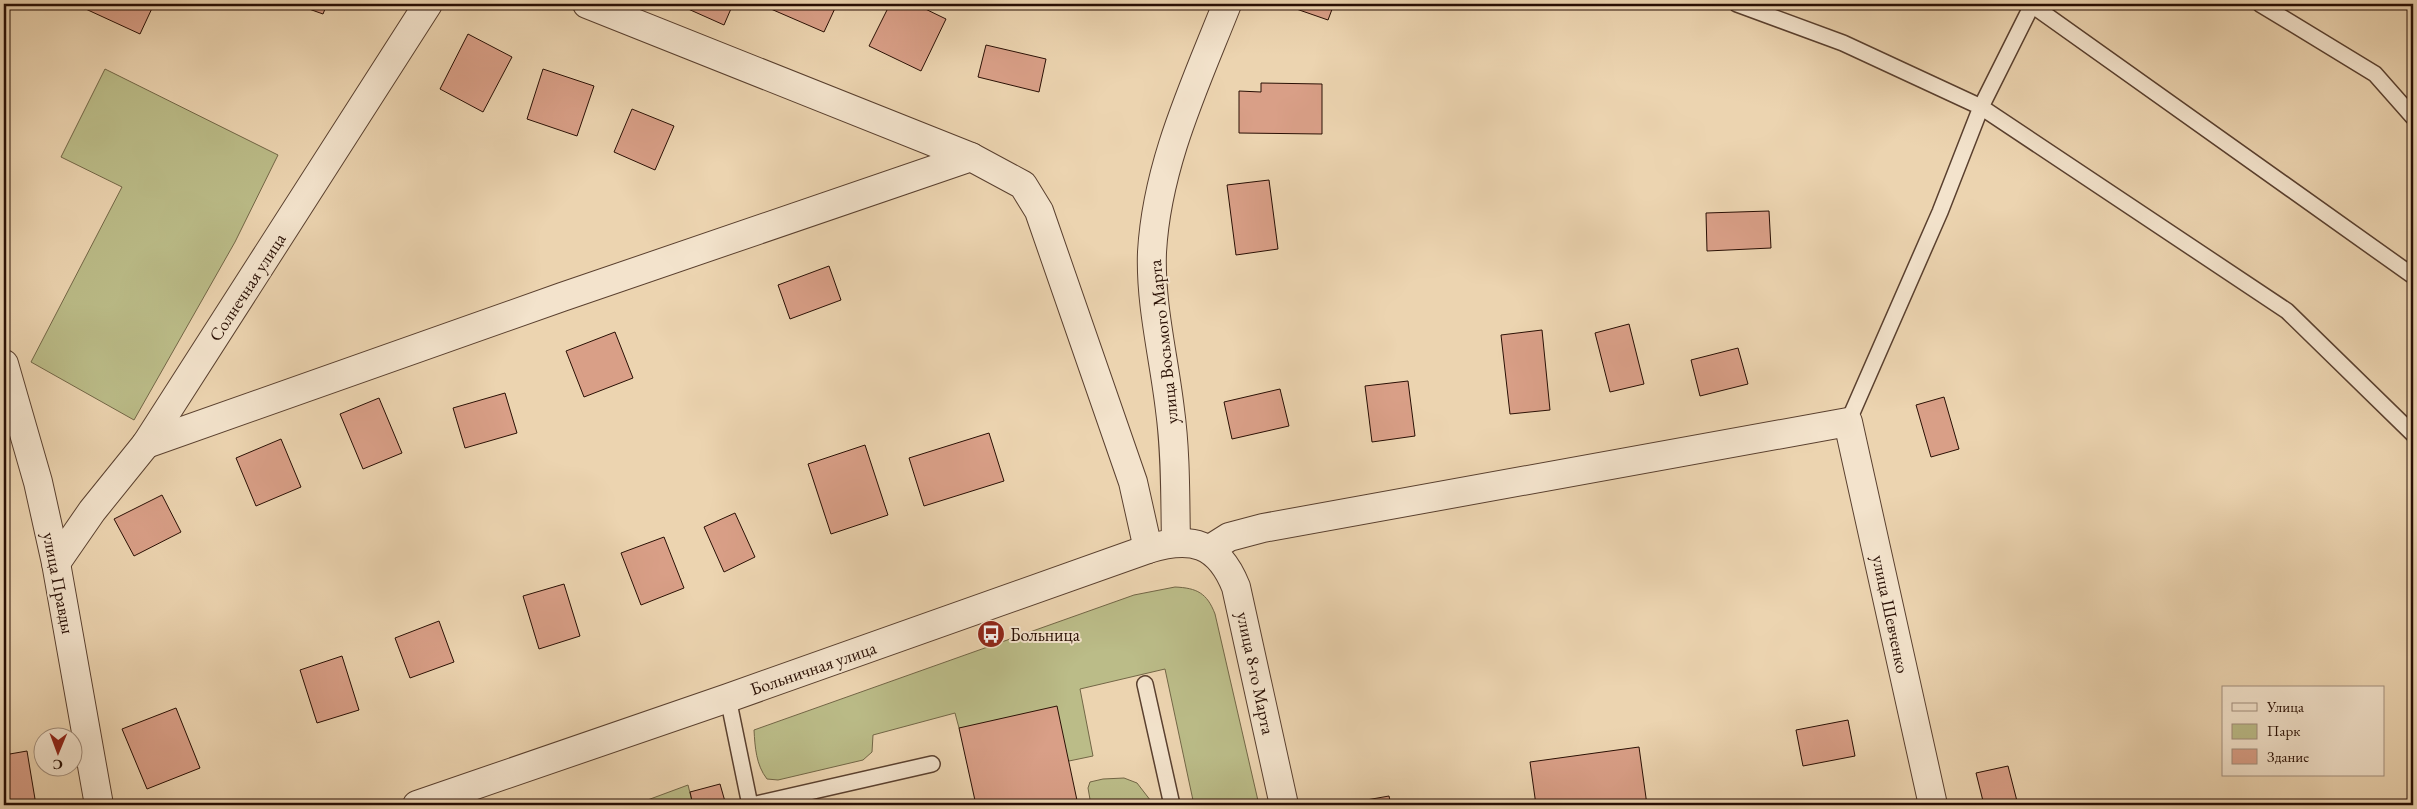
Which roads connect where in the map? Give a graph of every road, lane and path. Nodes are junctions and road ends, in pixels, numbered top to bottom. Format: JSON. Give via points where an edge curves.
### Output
{"nodes":[{"id":1,"x":428,"y":4,"type":"edge"},
{"id":2,"x":587,"y":4,"type":"edge"},
{"id":3,"x":1227,"y":4,"type":"edge"},
{"id":4,"x":1737,"y":4,"type":"edge"},
{"id":5,"x":2030,"y":4,"type":"edge"},
{"id":6,"x":2260,"y":4,"type":"edge"},
{"id":7,"x":1981,"y":107,"type":"junction"},
{"id":8,"x":2413,"y":116,"type":"edge"},
{"id":9,"x":971,"y":157,"type":"junction"},
{"id":10,"x":2413,"y":276,"type":"edge"},
{"id":11,"x":4,"y":364,"type":"edge"},
{"id":12,"x":1848,"y":422,"type":"junction"},
{"id":13,"x":2413,"y":434,"type":"edge"},
{"id":14,"x":146,"y":444,"type":"junction"},
{"id":15,"x":1176,"y":542,"type":"junction"},
{"id":16,"x":1210,"y":549,"type":"junction"},
{"id":17,"x":1148,"y":550,"type":"junction"},
{"id":18,"x":56,"y":563,"type":"junction"},
{"id":19,"x":1145,"y":684,"type":"dead end"},
{"id":20,"x":728,"y":698,"type":"junction"},
{"id":21,"x":932,"y":764,"type":"dead end"},
{"id":22,"x":99,"y":805,"type":"edge"},
{"id":23,"x":416,"y":805,"type":"edge"},
{"id":24,"x":751,"y":805,"type":"edge"},
{"id":25,"x":1172,"y":805,"type":"edge"},
{"id":26,"x":1284,"y":805,"type":"edge"},
{"id":27,"x":1933,"y":805,"type":"edge"}],
"edges":[{"from":1,"to":14,"type":"street","name":"Солнечная улица"},
{"from":2,"to":9,"type":"street"},
{"from":3,"to":15,"type":"street","name":"улица Восьмого Марта","via":[[1170,150],[1158,202],[1152,250],[1153,284],[1173,432]]},
{"from":4,"to":7,"type":"lane","via":[[1843,43]]},
{"from":5,"to":7,"type":"lane"},
{"from":5,"to":10,"type":"lane"},
{"from":6,"to":8,"type":"lane","via":[[2375,74]]},
{"from":7,"to":12,"type":"lane","via":[[1940,212]]},
{"from":7,"to":13,"type":"lane","via":[[2287,311]]},
{"from":9,"to":14,"type":"street"},
{"from":9,"to":17,"type":"street","via":[[1023,185],[1039,211],[1133,482]]},
{"from":11,"to":18,"type":"street","name":"улица Правды","via":[[38,482]]},
{"from":12,"to":16,"type":"street","via":[[1263,528],[1229,537]]},
{"from":12,"to":27,"type":"street","name":"улица Шевченко"},
{"from":14,"to":18,"type":"street","name":"Солнечная улица","via":[[92,511]]},
{"from":15,"to":16,"type":"street","name":"Больничная улица","via":[[1192,542]]},
{"from":15,"to":17,"type":"street","name":"Больничная улица"},
{"from":16,"to":26,"type":"street","name":"улица 8-го Марта","via":[[1232,576],[1241,603]]},
{"from":17,"to":20,"type":"street","name":"Больничная улица"},
{"from":18,"to":22,"type":"street","name":"улица Правды"},
{"from":19,"to":25,"type":"lane"},
{"from":20,"to":23,"type":"street","name":"Больничная улица"},
{"from":20,"to":24,"type":"lane"},
{"from":21,"to":24,"type":"lane"}]}
